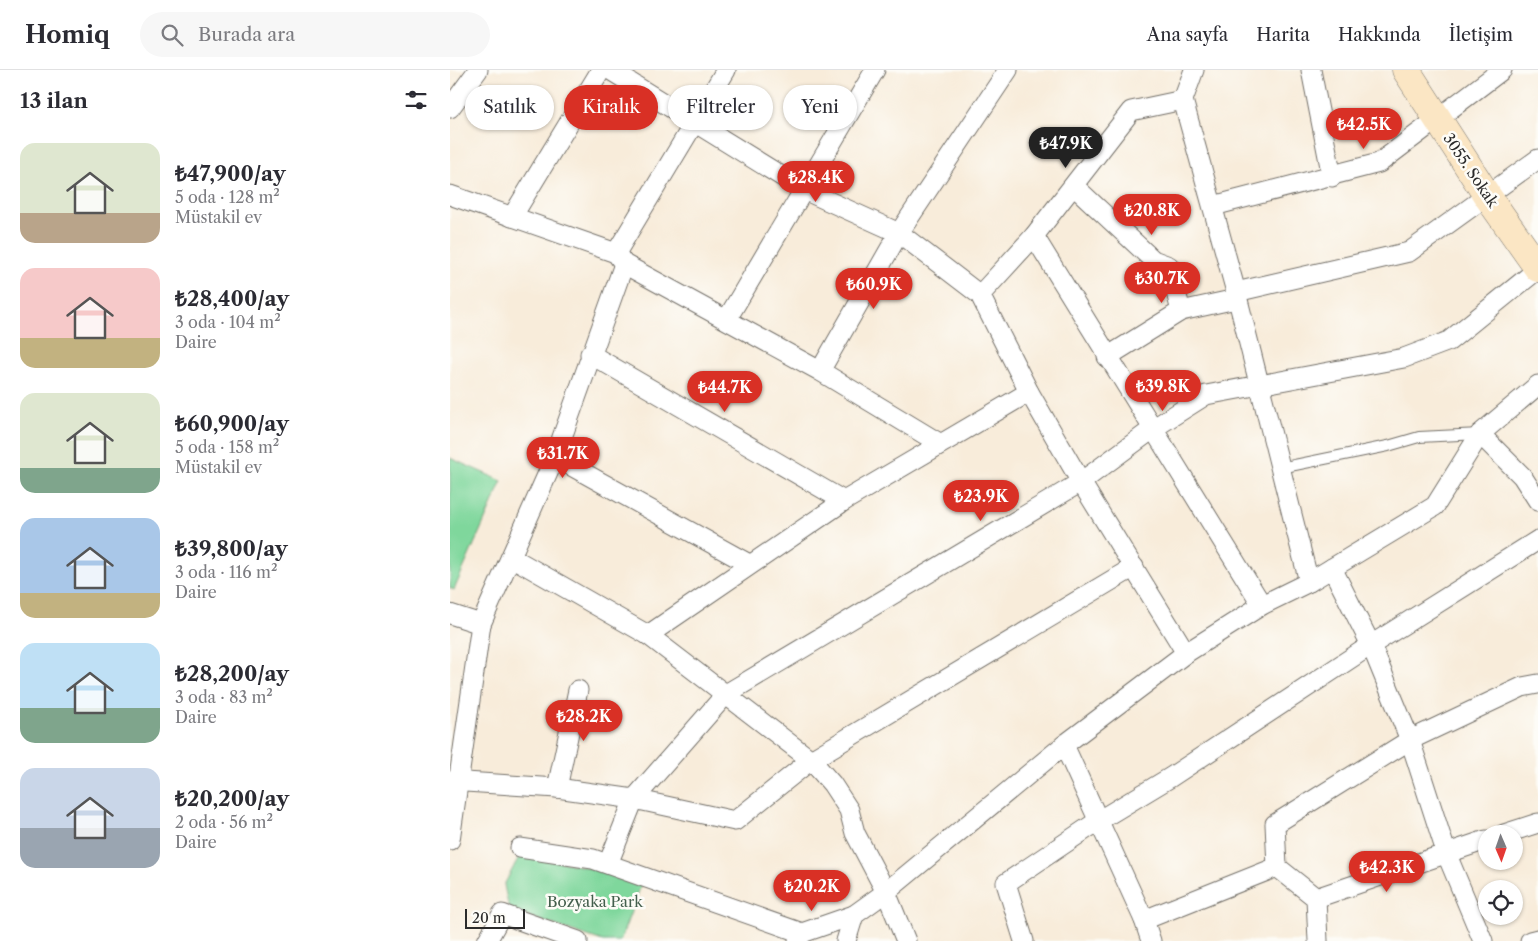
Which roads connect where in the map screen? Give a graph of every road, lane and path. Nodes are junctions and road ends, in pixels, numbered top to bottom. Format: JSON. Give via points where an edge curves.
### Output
{"nodes":[{"id":1,"x":478,"y":70,"type":"edge"},
{"id":2,"x":600,"y":70,"type":"edge"},
{"id":3,"x":610,"y":70,"type":"edge"},
{"id":4,"x":726,"y":70,"type":"edge"},
{"id":5,"x":874,"y":70,"type":"edge"},
{"id":6,"x":1008,"y":70,"type":"edge"},
{"id":7,"x":1194,"y":70,"type":"edge"},
{"id":8,"x":1311,"y":70,"type":"edge"},
{"id":9,"x":1406,"y":70,"type":"edge"},
{"id":10,"x":1502,"y":70,"type":"edge"},
{"id":11,"x":717,"y":85,"type":"edge"},
{"id":12,"x":1183,"y":100,"type":"junction"},
{"id":13,"x":668,"y":107,"type":"edge"},
{"id":14,"x":450,"y":108,"type":"edge"},
{"id":15,"x":1437,"y":120,"type":"junction"},
{"id":16,"x":692,"y":130,"type":"edge"},
{"id":17,"x":705,"y":130,"type":"edge"},
{"id":18,"x":1538,"y":159,"type":"edge"},
{"id":19,"x":1332,"y":177,"type":"junction"},
{"id":20,"x":1074,"y":186,"type":"junction"},
{"id":21,"x":804,"y":190,"type":"junction"},
{"id":22,"x":450,"y":195,"type":"edge"},
{"id":23,"x":1488,"y":197,"type":"junction"},
{"id":24,"x":1213,"y":206,"type":"junction"},
{"id":25,"x":512,"y":216,"type":"junction"},
{"id":26,"x":899,"y":233,"type":"junction"},
{"id":27,"x":1034,"y":236,"type":"junction"},
{"id":28,"x":620,"y":259,"type":"junction"},
{"id":29,"x":1538,"y":269,"type":"edge"},
{"id":30,"x":980,"y":295,"type":"junction"},
{"id":31,"x":1236,"y":295,"type":"junction"},
{"id":32,"x":1181,"y":312,"type":"junction"},
{"id":33,"x":727,"y":319,"type":"junction"},
{"id":34,"x":590,"y":354,"type":"junction"},
{"id":35,"x":1107,"y":357,"type":"junction"},
{"id":36,"x":820,"y":371,"type":"junction"},
{"id":37,"x":1258,"y":384,"type":"junction"},
{"id":38,"x":1538,"y":385,"type":"edge"},
{"id":39,"x":1028,"y":392,"type":"junction"},
{"id":40,"x":1154,"y":428,"type":"junction"},
{"id":41,"x":1480,"y":434,"type":"junction"},
{"id":42,"x":939,"y":443,"type":"junction"},
{"id":43,"x":555,"y":457,"type":"junction"},
{"id":44,"x":1280,"y":468,"type":"junction"},
{"id":45,"x":1080,"y":482,"type":"junction"},
{"id":46,"x":844,"y":501,"type":"junction"},
{"id":47,"x":1538,"y":501,"type":"edge"},
{"id":48,"x":1538,"y":540,"type":"edge"},
{"id":49,"x":511,"y":556,"type":"junction"},
{"id":50,"x":749,"y":564,"type":"junction"},
{"id":51,"x":1134,"y":567,"type":"junction"},
{"id":52,"x":1332,"y":568,"type":"junction"},
{"id":53,"x":1309,"y":582,"type":"junction"},
{"id":54,"x":1262,"y":605,"type":"junction"},
{"id":55,"x":450,"y":614,"type":"edge"},
{"id":56,"x":481,"y":624,"type":"junction"},
{"id":57,"x":648,"y":635,"type":"junction"},
{"id":58,"x":1371,"y":645,"type":"junction"},
{"id":59,"x":1186,"y":653,"type":"junction"},
{"id":60,"x":1538,"y":684,"type":"edge"},
{"id":61,"x":578,"y":690,"type":"dead end"},
{"id":62,"x":726,"y":694,"type":"junction"},
{"id":63,"x":1410,"y":740,"type":"junction"},
{"id":64,"x":1064,"y":745,"type":"junction"},
{"id":65,"x":811,"y":760,"type":"junction"},
{"id":66,"x":454,"y":781,"type":"edge"},
{"id":67,"x":557,"y":788,"type":"junction"},
{"id":68,"x":634,"y":799,"type":"junction"},
{"id":69,"x":1098,"y":821,"type":"junction"},
{"id":70,"x":1538,"y":824,"type":"edge"},
{"id":71,"x":1523,"y":828,"type":"edge"},
{"id":72,"x":450,"y":840,"type":"edge"},
{"id":73,"x":1478,"y":843,"type":"edge"},
{"id":74,"x":520,"y":848,"type":"dead end"},
{"id":75,"x":1447,"y":855,"type":"junction"},
{"id":76,"x":608,"y":864,"type":"junction"},
{"id":77,"x":1276,"y":868,"type":"junction"},
{"id":78,"x":886,"y":892,"type":"junction"},
{"id":79,"x":1316,"y":898,"type":"junction"},
{"id":80,"x":854,"y":915,"type":"junction"},
{"id":81,"x":1144,"y":920,"type":"junction"},
{"id":82,"x":800,"y":937,"type":"edge"},
{"id":83,"x":1538,"y":939,"type":"edge"},
{"id":84,"x":487,"y":941,"type":"edge"},
{"id":85,"x":578,"y":941,"type":"edge"},
{"id":86,"x":846,"y":941,"type":"edge"},
{"id":87,"x":906,"y":941,"type":"edge"},
{"id":88,"x":1024,"y":941,"type":"edge"},
{"id":89,"x":1150,"y":941,"type":"edge"},
{"id":90,"x":1318,"y":941,"type":"edge"},
{"id":91,"x":1483,"y":941,"type":"edge"},
{"id":92,"x":1530,"y":941,"type":"edge"}],
"edges":[{"from":1,"to":14,"type":"street"},
{"from":2,"to":25,"type":"street"},
{"from":3,"to":13,"type":"street"},
{"from":4,"to":11,"type":"street"},
{"from":5,"to":21,"type":"street"},
{"from":6,"to":26,"type":"street"},
{"from":7,"to":12,"type":"street"},
{"from":8,"to":19,"type":"street"},
{"from":9,"to":15,"type":"main road","name":"3055. Sokak"},
{"from":10,"to":15,"type":"street"},
{"from":12,"to":20,"type":"street","via":[[1131,111]]},
{"from":12,"to":24,"type":"street"},
{"from":15,"to":19,"type":"street","via":[[1379,163]]},
{"from":15,"to":23,"type":"main road","name":"3055. Sokak"},
{"from":16,"to":28,"type":"street"},
{"from":17,"to":21,"type":"street"},
{"from":18,"to":23,"type":"street"},
{"from":19,"to":24,"type":"street"},
{"from":20,"to":27,"type":"street"},
{"from":20,"to":32,"type":"street","via":[[1153,260],[1169,266]]},
{"from":21,"to":26,"type":"street"},
{"from":21,"to":33,"type":"street"},
{"from":22,"to":25,"type":"street"},
{"from":23,"to":29,"type":"main road","name":"3055. Sokak"},
{"from":23,"to":31,"type":"street","via":[[1409,252]]},
{"from":24,"to":31,"type":"street"},
{"from":25,"to":28,"type":"street"},
{"from":26,"to":30,"type":"street"},
{"from":26,"to":36,"type":"street"},
{"from":27,"to":30,"type":"street"},
{"from":27,"to":35,"type":"street"},
{"from":28,"to":33,"type":"street"},
{"from":28,"to":34,"type":"street"},
{"from":29,"to":37,"type":"street","via":[[1449,341],[1404,358]]},
{"from":30,"to":39,"type":"street"},
{"from":31,"to":32,"type":"street"},
{"from":31,"to":37,"type":"street"},
{"from":32,"to":35,"type":"street"},
{"from":33,"to":36,"type":"street"},
{"from":34,"to":43,"type":"street"},
{"from":34,"to":46,"type":"street"},
{"from":35,"to":40,"type":"street"},
{"from":36,"to":42,"type":"street"},
{"from":37,"to":40,"type":"street","via":[[1206,396]]},
{"from":37,"to":44,"type":"street"},
{"from":38,"to":41,"type":"street"},
{"from":39,"to":42,"type":"street"},
{"from":39,"to":45,"type":"street"},
{"from":40,"to":45,"type":"street"},
{"from":40,"to":54,"type":"street"},
{"from":41,"to":44,"type":"lane","via":[[1419,437]]},
{"from":41,"to":47,"type":"street","via":[[1522,476]]},
{"from":41,"to":52,"type":"street","via":[[1435,506]]},
{"from":42,"to":46,"type":"street"},
{"from":43,"to":49,"type":"street"},
{"from":43,"to":50,"type":"street"},
{"from":44,"to":53,"type":"street"},
{"from":45,"to":51,"type":"street"},
{"from":45,"to":62,"type":"street"},
{"from":46,"to":50,"type":"street"},
{"from":48,"to":58,"type":"street"},
{"from":49,"to":56,"type":"street"},
{"from":49,"to":57,"type":"street"},
{"from":50,"to":57,"type":"street"},
{"from":51,"to":59,"type":"street"},
{"from":51,"to":65,"type":"street"},
{"from":52,"to":53,"type":"street"},
{"from":52,"to":58,"type":"street"},
{"from":53,"to":54,"type":"street"},
{"from":54,"to":59,"type":"street"},
{"from":55,"to":56,"type":"street"},
{"from":56,"to":66,"type":"street"},
{"from":57,"to":62,"type":"street"},
{"from":58,"to":63,"type":"street"},
{"from":58,"to":69,"type":"street","via":[[1171,777]]},
{"from":59,"to":64,"type":"street"},
{"from":60,"to":63,"type":"street","via":[[1522,687]]},
{"from":61,"to":67,"type":"street"},
{"from":62,"to":65,"type":"street"},
{"from":62,"to":68,"type":"street"},
{"from":63,"to":75,"type":"street"},
{"from":63,"to":77,"type":"street","via":[[1275,824]]},
{"from":64,"to":69,"type":"street"},
{"from":64,"to":78,"type":"street"},
{"from":65,"to":68,"type":"street","via":[[735,821]]},
{"from":65,"to":78,"type":"street","via":[[849,810],[855,833]]},
{"from":66,"to":67,"type":"street"},
{"from":66,"to":72,"type":"street"},
{"from":67,"to":68,"type":"street"},
{"from":68,"to":76,"type":"street"},
{"from":69,"to":81,"type":"street"},
{"from":69,"to":88,"type":"street","via":[[1006,883]]},
{"from":70,"to":71,"type":"street"},
{"from":73,"to":75,"type":"street"},
{"from":74,"to":76,"type":"street"},
{"from":75,"to":79,"type":"street"},
{"from":75,"to":91,"type":"street"},
{"from":76,"to":82,"type":"street"},
{"from":77,"to":79,"type":"street"},
{"from":77,"to":81,"type":"street"},
{"from":78,"to":80,"type":"street"},
{"from":78,"to":87,"type":"street"},
{"from":79,"to":90,"type":"street"},
{"from":80,"to":82,"type":"street"},
{"from":80,"to":86,"type":"street"},
{"from":81,"to":89,"type":"street"},
{"from":83,"to":92,"type":"street"},
{"from":84,"to":85,"type":"street","via":[[502,914]]}]}
